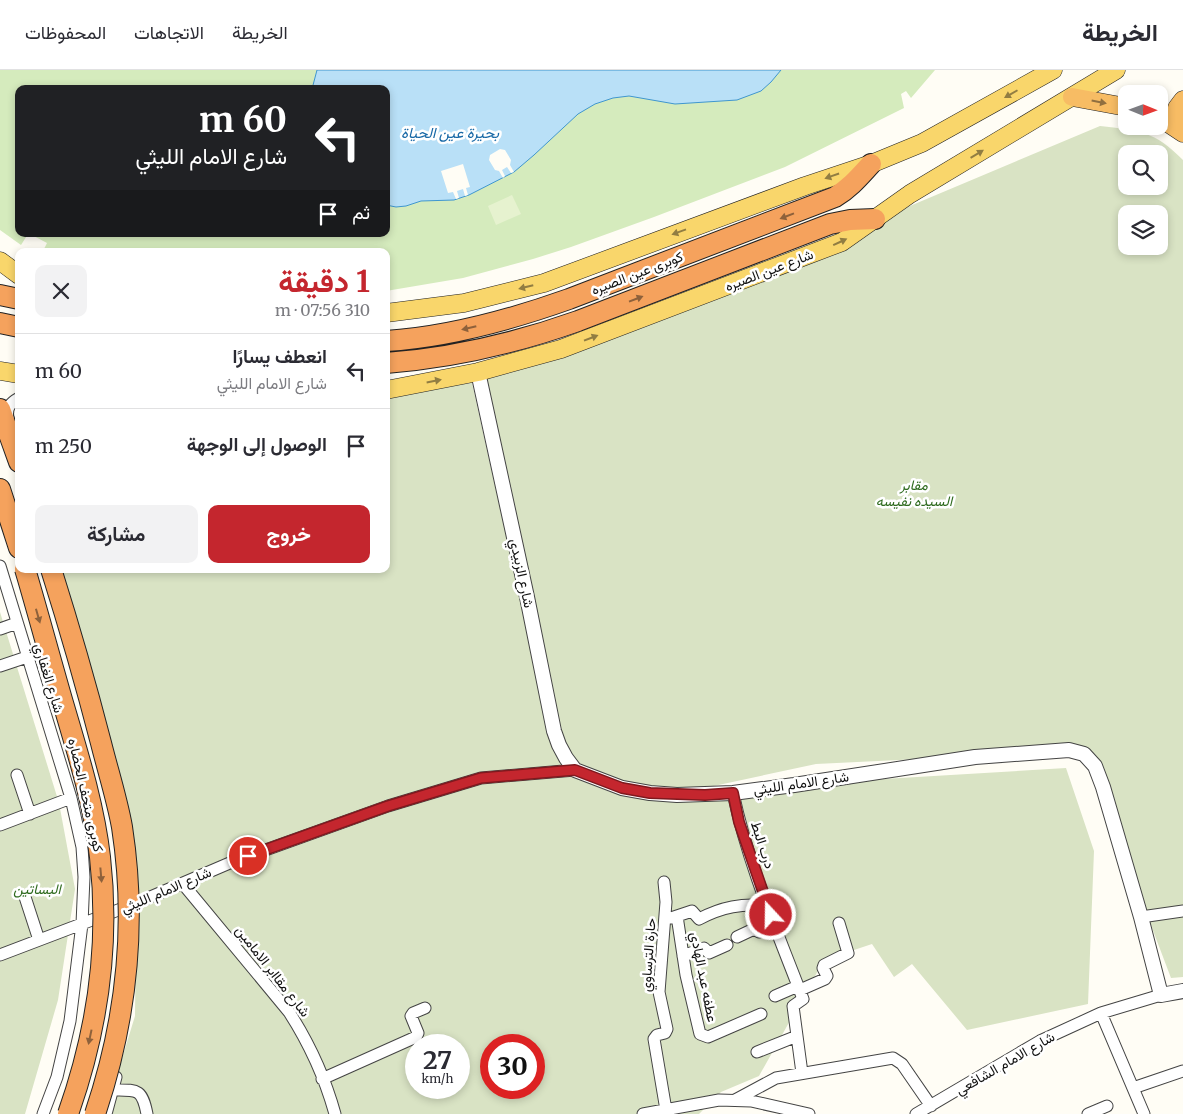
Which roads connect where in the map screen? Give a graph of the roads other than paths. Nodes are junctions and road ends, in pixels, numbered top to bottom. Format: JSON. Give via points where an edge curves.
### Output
{"nodes":[{"id":1,"x":1053,"y":70,"type":"edge"},
{"id":2,"x":1116,"y":70,"type":"edge"},
{"id":3,"x":1072,"y":97,"type":"junction"},
{"id":4,"x":1183,"y":100,"type":"edge"},
{"id":5,"x":1118,"y":106,"type":"edge"},
{"id":6,"x":1172,"y":125,"type":"edge"},
{"id":7,"x":871,"y":164,"type":"junction"},
{"id":8,"x":875,"y":219,"type":"junction"},
{"id":9,"x":0,"y":261,"type":"edge"},
{"id":10,"x":15,"y":272,"type":"edge"},
{"id":11,"x":0,"y":295,"type":"edge"},
{"id":12,"x":15,"y":298,"type":"edge"},
{"id":13,"x":390,"y":312,"type":"edge"},
{"id":14,"x":0,"y":323,"type":"edge"},
{"id":15,"x":15,"y":326,"type":"edge"},
{"id":16,"x":390,"y":341,"type":"edge"},
{"id":17,"x":390,"y":362,"type":"edge"},
{"id":18,"x":0,"y":370,"type":"edge"},
{"id":19,"x":478,"y":372,"type":"junction"},
{"id":20,"x":15,"y":373,"type":"edge"},
{"id":21,"x":390,"y":389,"type":"edge"},
{"id":22,"x":15,"y":400,"type":"edge"},
{"id":23,"x":0,"y":409,"type":"edge"},
{"id":24,"x":15,"y":439,"type":"edge"},
{"id":25,"x":15,"y":451,"type":"edge"},
{"id":26,"x":0,"y":488,"type":"edge"},
{"id":27,"x":15,"y":535,"type":"edge"},
{"id":28,"x":0,"y":566,"type":"edge"},
{"id":29,"x":26,"y":573,"type":"edge"},
{"id":30,"x":52,"y":573,"type":"edge"},
{"id":31,"x":59,"y":573,"type":"edge"},
{"id":32,"x":17,"y":623,"type":"junction"},
{"id":33,"x":0,"y":629,"type":"edge"},
{"id":34,"x":27,"y":656,"type":"junction"},
{"id":35,"x":0,"y":666,"type":"edge"},
{"id":36,"x":575,"y":770,"type":"junction"},
{"id":37,"x":17,"y":775,"type":"dead end"},
{"id":38,"x":733,"y":793,"type":"junction"},
{"id":39,"x":71,"y":798,"type":"junction"},
{"id":40,"x":30,"y":814,"type":"junction"},
{"id":41,"x":0,"y":825,"type":"edge"},
{"id":42,"x":664,"y":882,"type":"dead end"},
{"id":43,"x":183,"y":884,"type":"junction"},
{"id":44,"x":24,"y":897,"type":"dead end"},
{"id":45,"x":134,"y":904,"type":"junction"},
{"id":46,"x":768,"y":906,"type":"junction"},
{"id":47,"x":1183,"y":912,"type":"edge"},
{"id":48,"x":677,"y":916,"type":"junction"},
{"id":49,"x":1141,"y":917,"type":"junction"},
{"id":50,"x":666,"y":920,"type":"junction"},
{"id":51,"x":839,"y":923,"type":"dead end"},
{"id":52,"x":82,"y":924,"type":"junction"},
{"id":53,"x":775,"y":925,"type":"junction"},
{"id":54,"x":737,"y":937,"type":"dead end"},
{"id":55,"x":39,"y":940,"type":"junction"},
{"id":56,"x":727,"y":945,"type":"dead end"},
{"id":57,"x":0,"y":955,"type":"edge"},
{"id":58,"x":683,"y":956,"type":"junction"},
{"id":59,"x":799,"y":988,"type":"junction"},
{"id":60,"x":1183,"y":991,"type":"edge"},
{"id":61,"x":1161,"y":995,"type":"junction"},
{"id":62,"x":775,"y":996,"type":"dead end"},
{"id":63,"x":425,"y":1008,"type":"dead end"},
{"id":64,"x":761,"y":1014,"type":"dead end"},
{"id":65,"x":1102,"y":1014,"type":"junction"},
{"id":66,"x":797,"y":1036,"type":"junction"},
{"id":67,"x":757,"y":1052,"type":"dead end"},
{"id":68,"x":1183,"y":1071,"type":"edge"},
{"id":69,"x":802,"y":1074,"type":"junction"},
{"id":70,"x":322,"y":1078,"type":"junction"},
{"id":71,"x":1133,"y":1088,"type":"junction"},
{"id":72,"x":113,"y":1090,"type":"junction"},
{"id":73,"x":735,"y":1100,"type":"junction"},
{"id":74,"x":1107,"y":1106,"type":"dead end"},
{"id":75,"x":930,"y":1109,"type":"edge"},
{"id":76,"x":666,"y":1110,"type":"junction"},
{"id":77,"x":43,"y":1114,"type":"edge"},
{"id":78,"x":68,"y":1114,"type":"edge"},
{"id":79,"x":95,"y":1114,"type":"edge"},
{"id":80,"x":106,"y":1114,"type":"edge"},
{"id":81,"x":146,"y":1114,"type":"edge"},
{"id":82,"x":335,"y":1114,"type":"edge"},
{"id":83,"x":643,"y":1114,"type":"edge"},
{"id":84,"x":809,"y":1114,"type":"edge"},
{"id":85,"x":916,"y":1114,"type":"edge"},
{"id":86,"x":1088,"y":1114,"type":"edge"},
{"id":87,"x":1144,"y":1114,"type":"edge"}],
"edges":[{"from":1,"to":7,"type":"main road","one_way":true,"via":[[922,143]]},
{"from":2,"to":3,"type":"main road","name":"شارع عين الصيره"},
{"from":3,"to":5,"type":"highway","one_way":true},
{"from":8,"to":3,"type":"main road","name":"شارع عين الصيره","one_way":true,"via":[[910,194]]},
{"from":4,"to":6,"type":"highway"},
{"from":7,"to":13,"type":"main road","one_way":true,"via":[[544,282],[464,303]]},
{"from":7,"to":16,"type":"highway","name":"كوبرى عين الصيره","one_way":true,"via":[[857,181],[835,197],[569,299],[485,325]]},
{"from":17,"to":8,"type":"highway","name":"كوبرى عين الصيره","one_way":true,"via":[[491,348],[541,334],[830,224]]},
{"from":19,"to":8,"type":"main road","name":"شارع عين الصيره","one_way":true,"via":[[561,349],[842,242]]},
{"from":9,"to":10,"type":"main road"},
{"from":11,"to":12,"type":"highway"},
{"from":14,"to":15,"type":"highway"},
{"from":18,"to":20,"type":"main road"},
{"from":21,"to":19,"type":"main road","name":"شارع عين الصيره","one_way":true},
{"from":19,"to":36,"type":"street","name":"شارع الزبيدي","via":[[554,731]]},
{"from":22,"to":24,"type":"street","via":[[8,407],[7,414]]},
{"from":23,"to":25,"type":"highway"},
{"from":26,"to":27,"type":"highway"},
{"from":28,"to":32,"type":"street","name":"شارع الغفاري"},
{"from":29,"to":78,"type":"highway","name":"كوبرى متحف الحضاره","one_way":true,"bridge":true,"via":[[88,793],[103,892],[102,953],[95,1014],[82,1072]]},
{"from":30,"to":79,"type":"highway","name":"كوبرى متحف الحضاره","bridge":true,"via":[[122,826],[127,876],[128,945],[122,1005],[110,1064]]},
{"from":31,"to":45,"type":"street","via":[[121,789],[130,846]]},
{"from":32,"to":33,"type":"street"},
{"from":32,"to":34,"type":"street","name":"شارع الغفاري"},
{"from":34,"to":35,"type":"street"},
{"from":34,"to":39,"type":"street","name":"شارع الغفاري"},
{"from":36,"to":38,"type":"street","name":"شارع الامام الليثي","via":[[622,788],[650,793]]},
{"from":36,"to":43,"type":"street","name":"شارع الامام الليثي","via":[[481,778],[388,806],[232,862]]},
{"from":37,"to":40,"type":"street"},
{"from":38,"to":46,"type":"street","name":"درب البط","via":[[739,822]]},
{"from":38,"to":49,"type":"street","name":"شارع الامام الليثي","via":[[975,757],[1069,750],[1084,754],[1095,766],[1103,787]]},
{"from":39,"to":40,"type":"street"},
{"from":39,"to":52,"type":"street","name":"شارع الغفاري","via":[[82,847]]},
{"from":40,"to":41,"type":"street"},
{"from":42,"to":50,"type":"street","name":"حارة الترساوي"},
{"from":43,"to":45,"type":"street","name":"شارع الامام الليثي"},
{"from":43,"to":70,"type":"street","name":"شارع مقاابر الامامين","via":[[289,1012],[302,1032]]},
{"from":44,"to":55,"type":"street"},
{"from":45,"to":52,"type":"street","name":"شارع الامام الليثي"},
{"from":45,"to":72,"type":"street","via":[[131,989]]},
{"from":46,"to":48,"type":"street","via":[[732,906],[699,919],[694,911]]},
{"from":46,"to":53,"type":"street","name":"درب البط"},
{"from":47,"to":49,"type":"street"},
{"from":48,"to":50,"type":"street"},
{"from":48,"to":58,"type":"street","name":"عطفه عبد الهادي"},
{"from":49,"to":61,"type":"street","name":"شارع الامام الليثي"},
{"from":50,"to":76,"type":"street","name":"حارة الترساوي","via":[[660,992],[667,1031],[654,1039]]},
{"from":51,"to":59,"type":"street","via":[[848,953],[824,965],[825,979]]},
{"from":52,"to":55,"type":"street","name":"شارع الامام الليثي"},
{"from":52,"to":77,"type":"street","name":"شارع الغفاري","via":[[67,1040]]},
{"from":53,"to":54,"type":"street","via":[[759,932],[754,929]]},
{"from":53,"to":59,"type":"street","name":"درب البط"},
{"from":55,"to":57,"type":"street","name":"شارع الامام الليثي"},
{"from":56,"to":58,"type":"street","via":[[709,953],[704,948]]},
{"from":58,"to":64,"type":"street","name":"عطفه عبد الهادي","via":[[700,1034],[708,1038]]},
{"from":59,"to":62,"type":"street"},
{"from":59,"to":66,"type":"street","via":[[803,1000],[793,1006]]},
{"from":60,"to":61,"type":"street","name":"شارع الامام الشافعي"},
{"from":61,"to":65,"type":"street","name":"شارع الامام الشافعي"},
{"from":63,"to":70,"type":"street","via":[[412,1016],[418,1033],[416,1037]]},
{"from":65,"to":71,"type":"street"},
{"from":65,"to":75,"type":"street","name":"شارع الامام الشافعي","via":[[1040,1041]]},
{"from":66,"to":67,"type":"street"},
{"from":66,"to":69,"type":"street"},
{"from":68,"to":71,"type":"street"},
{"from":69,"to":73,"type":"street","via":[[776,1078]]},
{"from":69,"to":75,"type":"street","via":[[893,1058],[902,1064]]},
{"from":70,"to":82,"type":"street","name":"شارع مقاابر الامامين"},
{"from":71,"to":87,"type":"street"},
{"from":72,"to":80,"type":"street"},
{"from":72,"to":81,"type":"street","via":[[139,1093],[144,1100]]},
{"from":73,"to":76,"type":"street"},
{"from":73,"to":84,"type":"street"},
{"from":74,"to":86,"type":"street"},
{"from":75,"to":85,"type":"street","name":"شارع الامام الشافعي"},
{"from":76,"to":83,"type":"street"}]}
